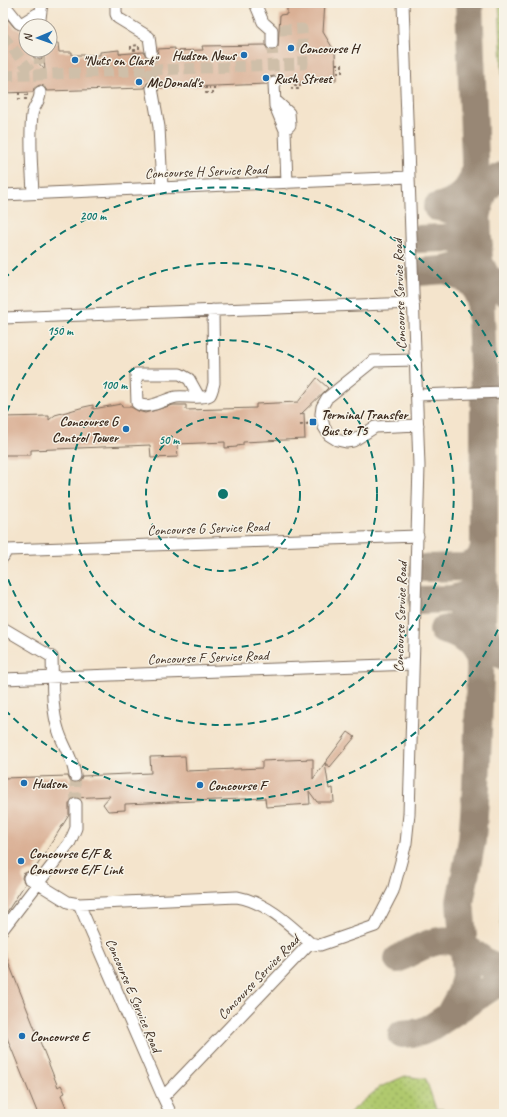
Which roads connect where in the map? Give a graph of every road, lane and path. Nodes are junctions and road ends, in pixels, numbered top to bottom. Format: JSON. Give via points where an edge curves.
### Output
{"nodes":[{"id":1,"x":3,"y":3,"type":"edge"},
{"id":2,"x":116,"y":3,"type":"edge"},
{"id":3,"x":255,"y":3,"type":"edge"},
{"id":4,"x":403,"y":3,"type":"edge"},
{"id":5,"x":41,"y":8,"type":"edge"},
{"id":6,"x":40,"y":18,"type":"edge"},
{"id":7,"x":272,"y":44,"type":"tunnel mouth"},
{"id":8,"x":139,"y":45,"type":"dead end"},
{"id":9,"x":136,"y":50,"type":"dead end"},
{"id":10,"x":151,"y":52,"type":"tunnel mouth"},
{"id":11,"x":336,"y":64,"type":"dead end"},
{"id":12,"x":338,"y":67,"type":"dead end"},
{"id":13,"x":274,"y":83,"type":"tunnel mouth"},
{"id":14,"x":300,"y":83,"type":"dead end"},
{"id":15,"x":297,"y":85,"type":"dead end"},
{"id":16,"x":206,"y":86,"type":"dead end"},
{"id":17,"x":152,"y":88,"type":"tunnel mouth"},
{"id":18,"x":209,"y":88,"type":"dead end"},
{"id":19,"x":19,"y":92,"type":"dead end"},
{"id":20,"x":40,"y":92,"type":"tunnel mouth"},
{"id":21,"x":22,"y":95,"type":"dead end"},
{"id":22,"x":409,"y":177,"type":"junction"},
{"id":23,"x":287,"y":183,"type":"junction"},
{"id":24,"x":162,"y":188,"type":"junction"},
{"id":25,"x":33,"y":194,"type":"junction"},
{"id":26,"x":3,"y":195,"type":"edge"},
{"id":27,"x":414,"y":303,"type":"junction"},
{"id":28,"x":213,"y":310,"type":"junction"},
{"id":29,"x":3,"y":318,"type":"edge"},
{"id":30,"x":416,"y":360,"type":"junction"},
{"id":31,"x":504,"y":392,"type":"edge"},
{"id":32,"x":418,"y":395,"type":"junction"},
{"id":33,"x":200,"y":397,"type":"junction"},
{"id":34,"x":322,"y":421,"type":"junction"},
{"id":35,"x":300,"y":425,"type":"dead end"},
{"id":36,"x":418,"y":425,"type":"junction"},
{"id":37,"x":418,"y":536,"type":"junction"},
{"id":38,"x":3,"y":558,"type":"edge"},
{"id":39,"x":3,"y":628,"type":"edge"},
{"id":40,"x":413,"y":664,"type":"junction"},
{"id":41,"x":52,"y":677,"type":"junction"},
{"id":42,"x":3,"y":679,"type":"edge"},
{"id":43,"x":75,"y":776,"type":"tunnel mouth"},
{"id":44,"x":76,"y":804,"type":"tunnel mouth"},
{"id":45,"x":33,"y":881,"type":"junction"},
{"id":46,"x":79,"y":904,"type":"junction"},
{"id":47,"x":3,"y":930,"type":"edge"},
{"id":48,"x":310,"y":943,"type":"junction"},
{"id":49,"x":163,"y":1097,"type":"junction"},
{"id":50,"x":171,"y":1114,"type":"edge"}],
"edges":[{"from":1,"to":5,"type":"lane","via":[[21,24]]},
{"from":2,"to":10,"type":"lane","via":[[118,18],[149,37]]},
{"from":3,"to":7,"type":"lane","via":[[263,22],[276,30]]},
{"from":4,"to":22,"type":"lane","name":"Concourse Service Road"},
{"from":5,"to":6,"type":"lane"},
{"from":8,"to":9,"type":"path","via":[[131,46],[132,50]]},
{"from":11,"to":12,"type":"path","via":[[342,64],[342,73],[338,73]]},
{"from":13,"to":23,"type":"lane","via":[[275,106],[285,130]]},
{"from":14,"to":15,"type":"path","via":[[300,89],[292,89],[292,86]]},
{"from":16,"to":18,"type":"path","via":[[206,93],[214,92],[214,88]]},
{"from":17,"to":24,"type":"lane","via":[[159,127]]},
{"from":19,"to":21,"type":"path","via":[[19,99],[27,99],[27,95]]},
{"from":20,"to":25,"type":"lane","via":[[32,112],[30,130]]},
{"from":22,"to":23,"type":"lane","name":"Concourse H Service Road"},
{"from":22,"to":27,"type":"lane","name":"Concourse Service Road"},
{"from":23,"to":24,"type":"lane","name":"Concourse H Service Road"},
{"from":24,"to":25,"type":"lane","name":"Concourse H Service Road"},
{"from":25,"to":26,"type":"lane","name":"Concourse H Service Road"},
{"from":27,"to":28,"type":"lane"},
{"from":27,"to":30,"type":"lane","name":"Concourse Service Road"},
{"from":28,"to":29,"type":"lane"},
{"from":28,"to":33,"type":"lane","via":[[214,383],[211,394]]},
{"from":30,"to":32,"type":"lane","name":"Concourse Service Road"},
{"from":30,"to":34,"type":"lane","via":[[374,361],[327,398],[322,407]]},
{"from":31,"to":32,"type":"lane"},
{"from":32,"to":36,"type":"lane","name":"Concourse Service Road"},
{"from":33,"to":33,"type":"lane","via":[[176,397],[141,406],[137,403],[136,374],[180,374],[189,378]]},
{"from":34,"to":35,"type":"path"},
{"from":34,"to":36,"type":"lane","via":[[329,435],[346,442],[353,441],[375,427]]},
{"from":36,"to":37,"type":"lane","name":"Concourse Service Road"},
{"from":37,"to":38,"type":"lane","name":"Concourse G Service Road","via":[[7,550]]},
{"from":37,"to":40,"type":"lane","name":"Concourse Service Road"},
{"from":39,"to":41,"type":"lane","via":[[52,657]]},
{"from":40,"to":41,"type":"lane","name":"Concourse F Service Road"},
{"from":40,"to":48,"type":"lane","name":"Concourse Service Road","via":[[409,814],[406,843],[393,891],[375,926],[320,945]]},
{"from":41,"to":42,"type":"lane","name":"Concourse F Service Road"},
{"from":41,"to":43,"type":"lane","via":[[55,717],[63,743],[74,763]]},
{"from":44,"to":45,"type":"lane","via":[[76,828],[70,842]]},
{"from":45,"to":46,"type":"lane","via":[[68,902]]},
{"from":45,"to":47,"type":"lane"},
{"from":46,"to":48,"type":"lane","via":[[250,899],[271,911]]},
{"from":46,"to":49,"type":"lane","name":"Concourse E Service Road"},
{"from":48,"to":49,"type":"lane","name":"Concourse Service Road"},
{"from":49,"to":50,"type":"lane"}]}
